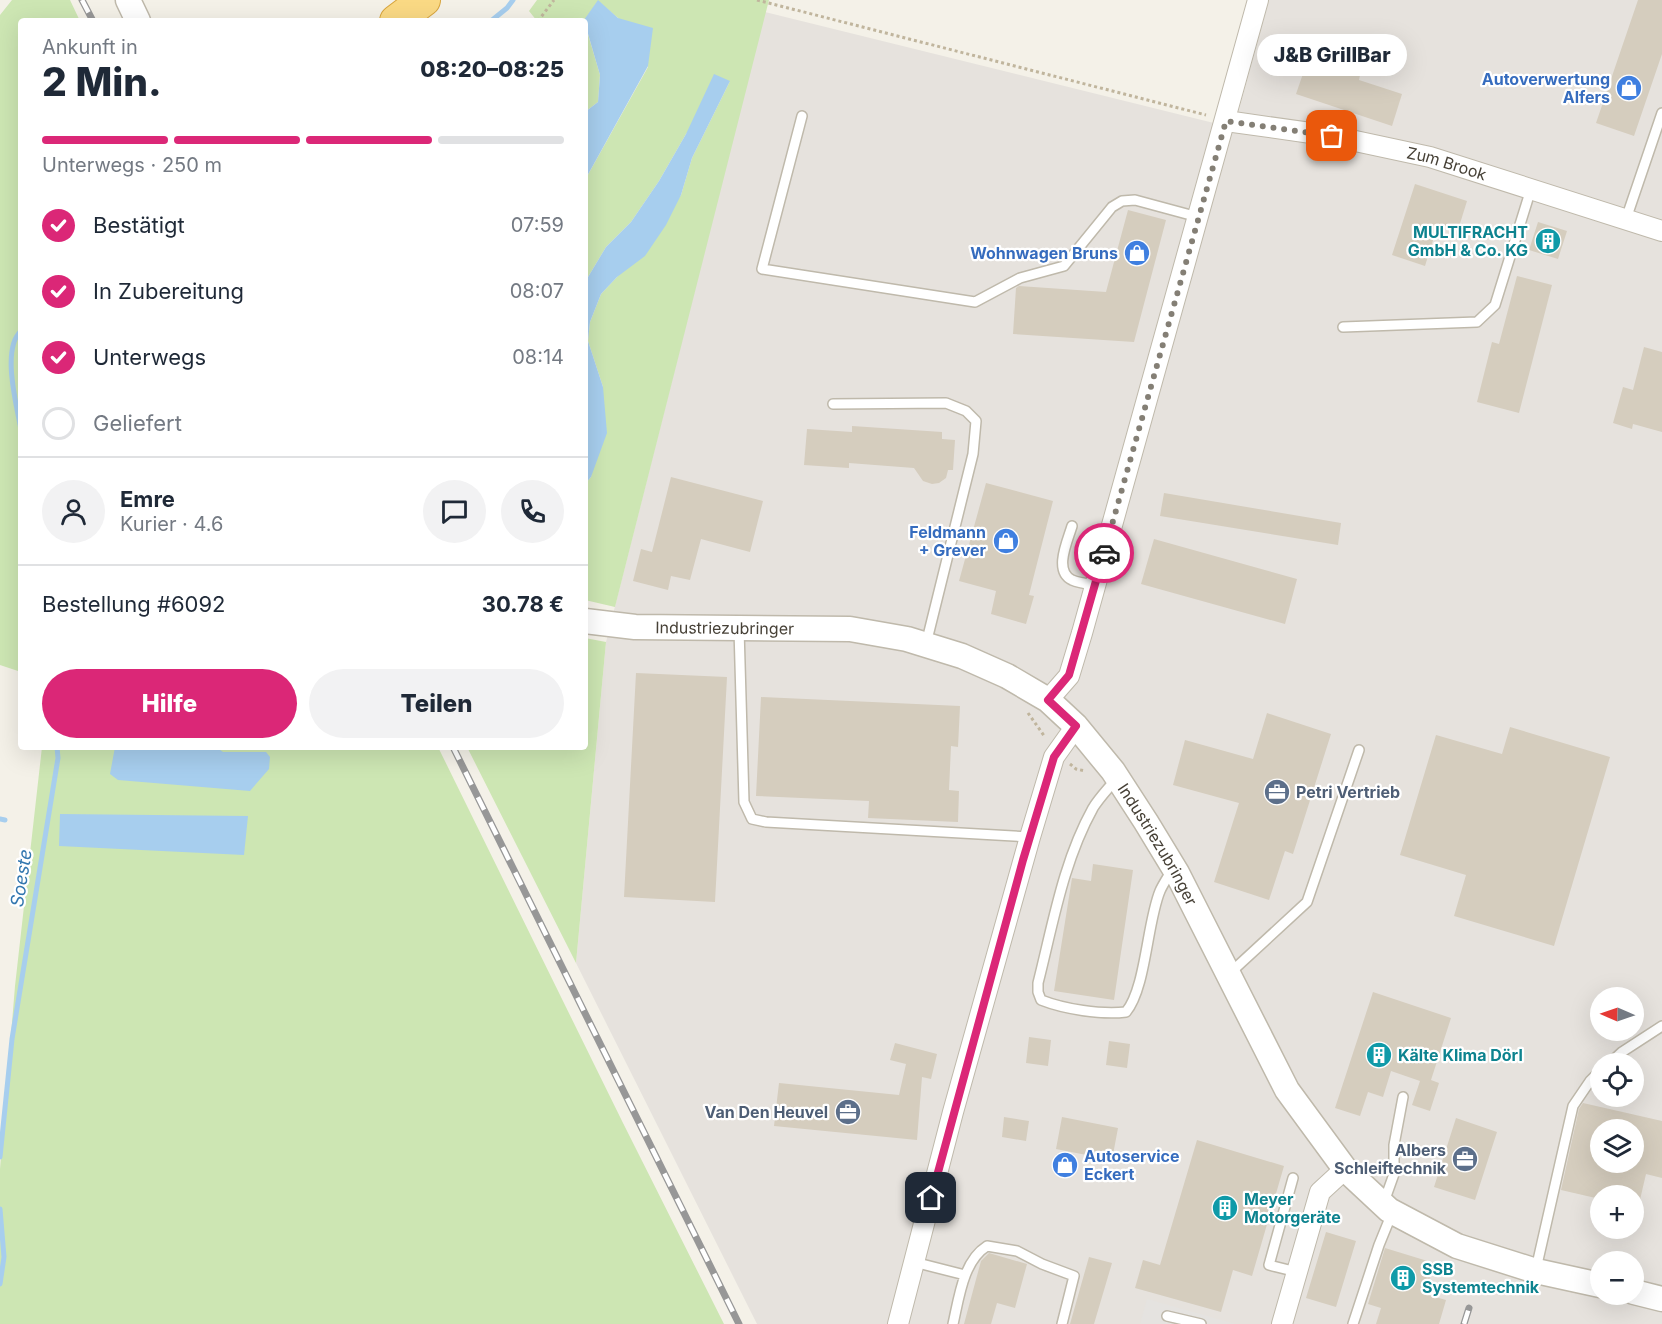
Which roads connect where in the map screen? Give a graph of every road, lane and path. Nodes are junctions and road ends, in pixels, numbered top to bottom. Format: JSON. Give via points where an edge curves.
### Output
{"nodes":[{"id":1,"x":128,"y":0,"type":"edge"},
{"id":2,"x":424,"y":0,"type":"edge"},
{"id":3,"x":554,"y":0,"type":"edge"},
{"id":4,"x":757,"y":0,"type":"edge"},
{"id":5,"x":1258,"y":0,"type":"edge"},
{"id":6,"x":137,"y":18,"type":"edge"},
{"id":7,"x":400,"y":18,"type":"edge"},
{"id":8,"x":540,"y":18,"type":"edge"},
{"id":9,"x":1662,"y":113,"type":"edge"},
{"id":10,"x":802,"y":116,"type":"dead end"},
{"id":11,"x":1226,"y":121,"type":"junction"},
{"id":12,"x":1531,"y":189,"type":"junction"},
{"id":13,"x":1198,"y":217,"type":"junction"},
{"id":14,"x":1626,"y":219,"type":"junction"},
{"id":15,"x":1662,"y":231,"type":"edge"},
{"id":16,"x":1343,"y":327,"type":"dead end"},
{"id":17,"x":833,"y":404,"type":"dead end"},
{"id":18,"x":1072,"y":526,"type":"dead end"},
{"id":19,"x":1095,"y":585,"type":"junction"},
{"id":20,"x":588,"y":621,"type":"edge"},
{"id":21,"x":739,"y":629,"type":"junction"},
{"id":22,"x":926,"y":644,"type":"junction"},
{"id":23,"x":1048,"y":700,"type":"junction"},
{"id":24,"x":1076,"y":726,"type":"junction"},
{"id":25,"x":1359,"y":750,"type":"dead end"},
{"id":26,"x":1117,"y":777,"type":"junction"},
{"id":27,"x":1030,"y":837,"type":"junction"},
{"id":28,"x":1173,"y":868,"type":"junction"},
{"id":29,"x":1228,"y":974,"type":"junction"},
{"id":30,"x":1662,"y":1026,"type":"edge"},
{"id":31,"x":1621,"y":1053,"type":"edge"},
{"id":32,"x":1590,"y":1081,"type":"edge"},
{"id":33,"x":1403,"y":1097,"type":"dead end"},
{"id":34,"x":1345,"y":1169,"type":"junction"},
{"id":35,"x":1293,"y":1178,"type":"dead end"},
{"id":36,"x":1388,"y":1208,"type":"junction"},
{"id":37,"x":914,"y":1262,"type":"junction"},
{"id":38,"x":1536,"y":1271,"type":"junction"},
{"id":39,"x":1297,"y":1272,"type":"junction"},
{"id":40,"x":965,"y":1275,"type":"junction"},
{"id":41,"x":1590,"y":1283,"type":"edge"},
{"id":42,"x":1644,"y":1294,"type":"edge"},
{"id":43,"x":1662,"y":1299,"type":"edge"},
{"id":44,"x":1167,"y":1316,"type":"dead end"},
{"id":45,"x":898,"y":1324,"type":"edge"},
{"id":46,"x":953,"y":1324,"type":"edge"},
{"id":47,"x":1062,"y":1324,"type":"edge"},
{"id":48,"x":1201,"y":1324,"type":"edge"},
{"id":49,"x":1281,"y":1324,"type":"edge"},
{"id":50,"x":1353,"y":1324,"type":"edge"}],
"edges":[{"from":1,"to":6,"type":"street"},
{"from":2,"to":7,"type":"highway"},
{"from":3,"to":8,"type":"path"},
{"from":4,"to":11,"type":"path"},
{"from":5,"to":11,"type":"street"},
{"from":9,"to":14,"type":"lane"},
{"from":10,"to":13,"type":"lane","via":[[762,269],[975,302],[1020,278],[1064,266],[1112,207],[1122,201],[1135,200]]},
{"from":11,"to":12,"type":"street","name":"Zum Brook","via":[[1332,136],[1430,158]]},
{"from":11,"to":13,"type":"street"},
{"from":12,"to":14,"type":"street","name":"Zum Brook"},
{"from":12,"to":16,"type":"lane","via":[[1495,305],[1477,322]]},
{"from":13,"to":19,"type":"street"},
{"from":14,"to":15,"type":"street","name":"Zum Brook"},
{"from":17,"to":22,"type":"lane","via":[[946,404],[966,411],[976,421],[973,454]]},
{"from":18,"to":19,"type":"lane","via":[[1062,563],[1064,571],[1072,580]]},
{"from":19,"to":23,"type":"street","via":[[1069,675]]},
{"from":20,"to":21,"type":"street","name":"Industriezubringer","via":[[635,627]]},
{"from":21,"to":22,"type":"street","name":"Industriezubringer","via":[[850,629]]},
{"from":21,"to":27,"type":"lane","via":[[744,802],[752,819]]},
{"from":22,"to":23,"type":"street","name":"Industriezubringer","via":[[1007,676]]},
{"from":23,"to":24,"type":"street","name":"Industriezubringer"},
{"from":24,"to":26,"type":"street","name":"Industriezubringer"},
{"from":24,"to":27,"type":"street","via":[[1054,757]]},
{"from":25,"to":29,"type":"lane","via":[[1308,902]]},
{"from":26,"to":28,"type":"street","name":"Industriezubringer"},
{"from":26,"to":28,"type":"lane","via":[[1095,806],[1067,867],[1038,983],[1041,1000],[1066,1007],[1125,1012],[1132,1005],[1139,981],[1160,891]]},
{"from":27,"to":37,"type":"street"},
{"from":28,"to":29,"type":"street","name":"Industriezubringer"},
{"from":29,"to":34,"type":"street","name":"Industriezubringer","via":[[1287,1090]]},
{"from":30,"to":31,"type":"lane"},
{"from":32,"to":38,"type":"lane","via":[[1573,1106]]},
{"from":33,"to":36,"type":"lane"},
{"from":34,"to":36,"type":"street","name":"Industriezubringer"},
{"from":34,"to":39,"type":"street","via":[[1320,1192]]},
{"from":35,"to":39,"type":"lane","via":[[1269,1265]]},
{"from":36,"to":38,"type":"street","name":"Industriezubringer","via":[[1457,1246]]},
{"from":36,"to":50,"type":"lane"},
{"from":37,"to":40,"type":"lane"},
{"from":37,"to":45,"type":"street"},
{"from":38,"to":41,"type":"street","name":"Industriezubringer"},
{"from":39,"to":49,"type":"street"},
{"from":40,"to":46,"type":"lane"},
{"from":40,"to":47,"type":"lane","via":[[979,1251],[987,1246],[1017,1251],[1074,1276]]},
{"from":42,"to":43,"type":"street"},
{"from":44,"to":48,"type":"lane"}]}
